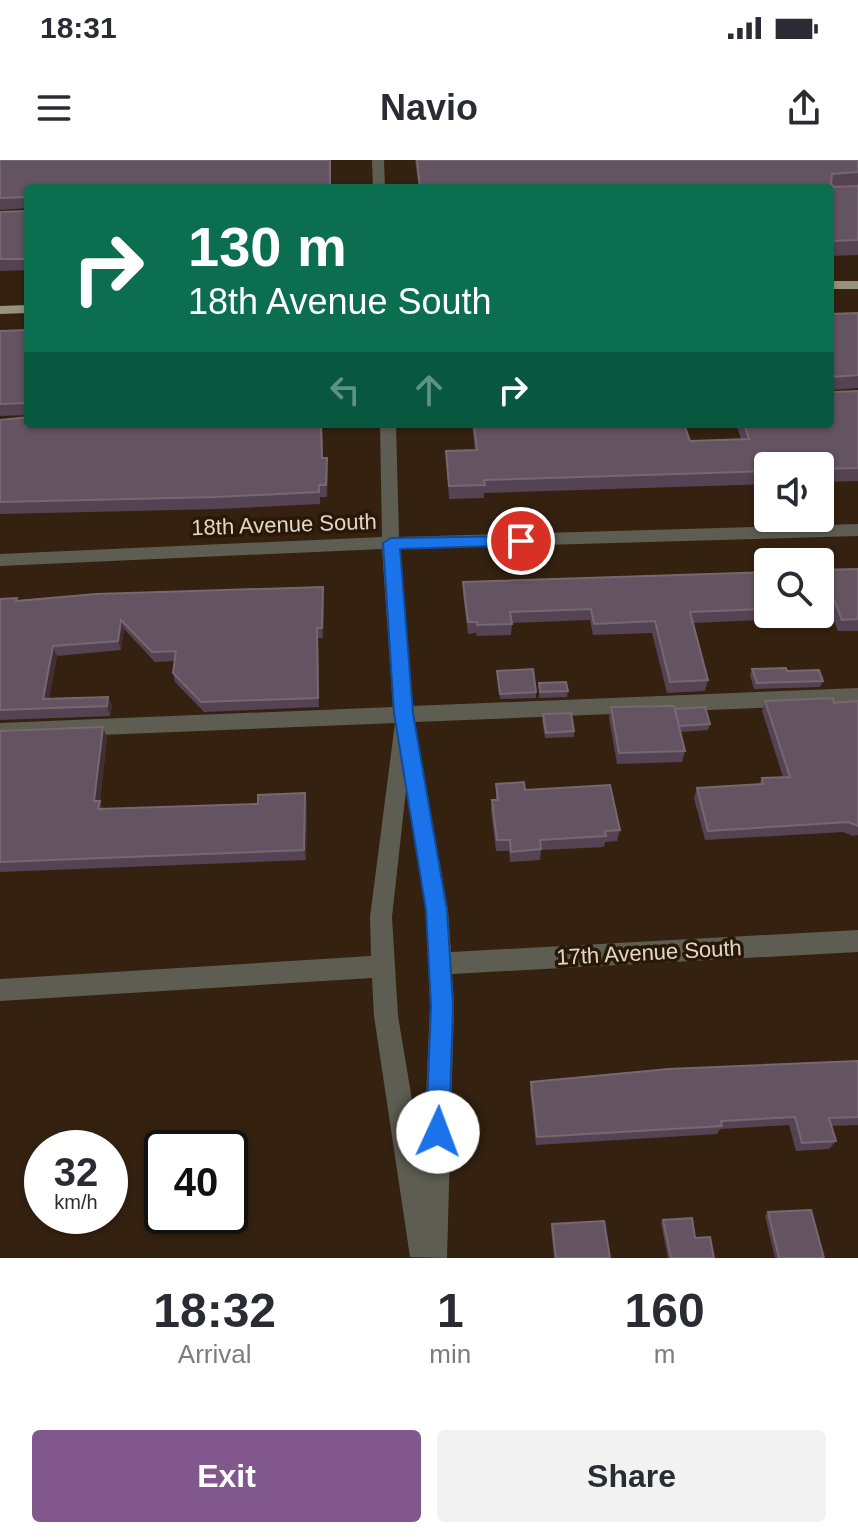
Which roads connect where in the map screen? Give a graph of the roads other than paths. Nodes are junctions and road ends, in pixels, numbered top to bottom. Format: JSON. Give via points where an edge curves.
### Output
{"nodes":[{"id":1,"x":378,"y":160,"type":"edge"},
{"id":2,"x":379,"y":184,"type":"edge"},
{"id":3,"x":834,"y":285,"type":"edge"},
{"id":4,"x":858,"y":285,"type":"edge"},
{"id":5,"x":24,"y":309,"type":"edge"},
{"id":6,"x":0,"y":310,"type":"edge"},
{"id":7,"x":388,"y":428,"type":"edge"},
{"id":8,"x":858,"y":530,"type":"edge"},
{"id":9,"x":391,"y":543,"type":"junction"},
{"id":10,"x":0,"y":560,"type":"edge"},
{"id":11,"x":858,"y":696,"type":"edge"},
{"id":12,"x":403,"y":713,"type":"junction"},
{"id":13,"x":0,"y":731,"type":"edge"},
{"id":14,"x":858,"y":941,"type":"edge"},
{"id":15,"x":439,"y":964,"type":"junction"},
{"id":16,"x":385,"y":966,"type":"junction"},
{"id":17,"x":0,"y":990,"type":"edge"},
{"id":18,"x":424,"y":1258,"type":"edge"},
{"id":19,"x":433,"y":1258,"type":"edge"}],
"edges":[{"from":1,"to":2,"type":"street"},
{"from":3,"to":4,"type":"main road"},
{"from":5,"to":6,"type":"main road"},
{"from":7,"to":9,"type":"street"},
{"from":8,"to":9,"type":"street","name":"18th Avenue South"},
{"from":9,"to":10,"type":"street","name":"18th Avenue South"},
{"from":9,"to":12,"type":"street"},
{"from":11,"to":12,"type":"street"},
{"from":12,"to":13,"type":"street"},
{"from":12,"to":15,"type":"street","via":[[437,910]]},
{"from":12,"to":16,"type":"street","via":[[381,917]]},
{"from":14,"to":15,"type":"street","name":"17th Avenue South"},
{"from":15,"to":19,"type":"street"},
{"from":16,"to":17,"type":"street"},
{"from":16,"to":18,"type":"street","via":[[386,1016]]}]}
